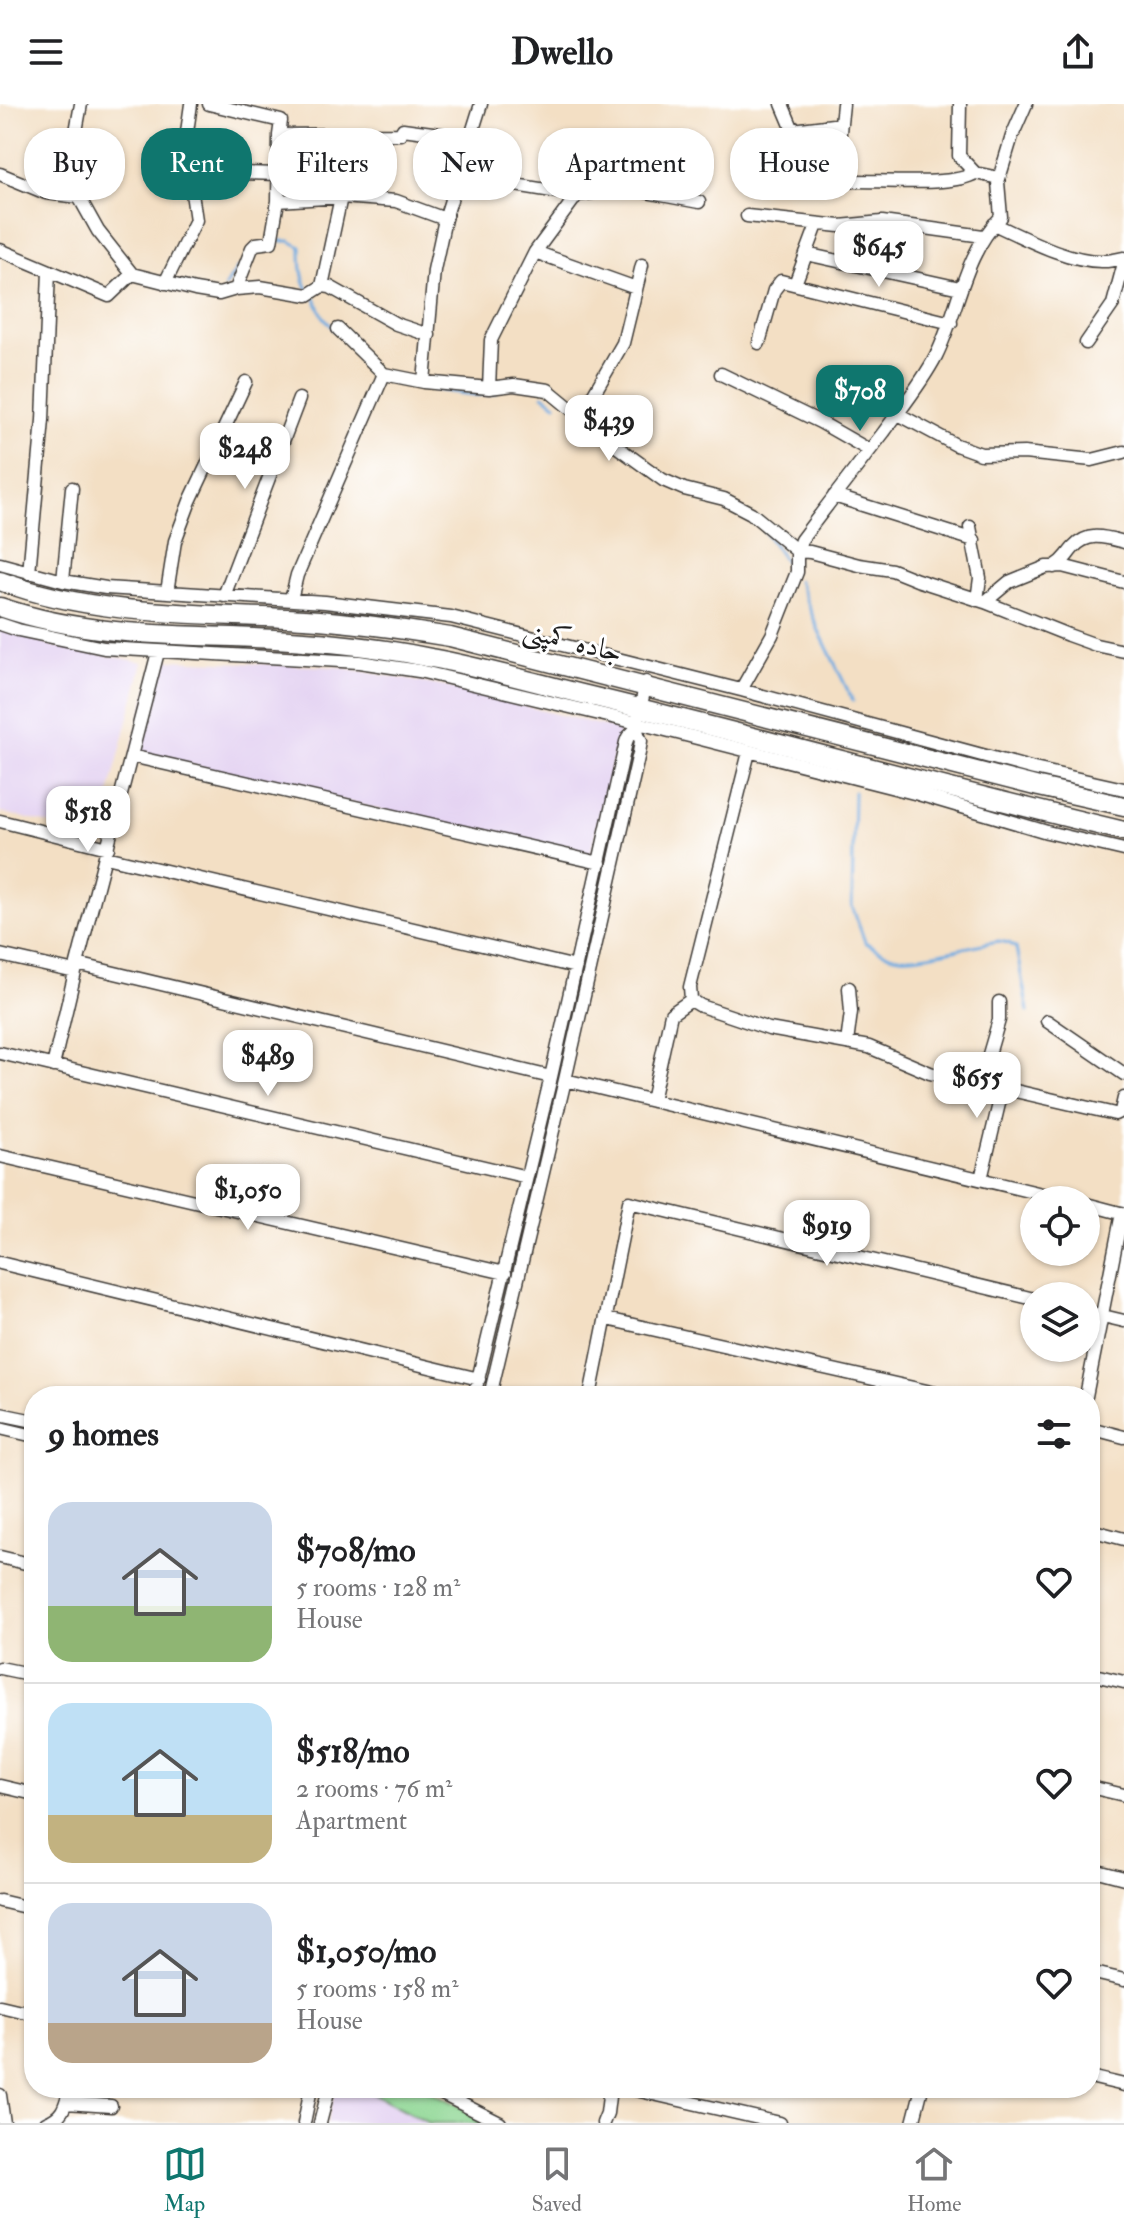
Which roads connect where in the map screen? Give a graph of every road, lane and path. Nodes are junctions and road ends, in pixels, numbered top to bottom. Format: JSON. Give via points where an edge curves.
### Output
{"nodes":[{"id":1,"x":81,"y":104,"type":"edge"},
{"id":2,"x":191,"y":104,"type":"edge"},
{"id":3,"x":209,"y":104,"type":"edge"},
{"id":4,"x":481,"y":104,"type":"edge"},
{"id":5,"x":782,"y":104,"type":"edge"},
{"id":6,"x":843,"y":104,"type":"edge"},
{"id":7,"x":960,"y":104,"type":"edge"},
{"id":8,"x":1026,"y":104,"type":"edge"},
{"id":9,"x":841,"y":124,"type":"junction"},
{"id":10,"x":77,"y":128,"type":"edge"},
{"id":11,"x":188,"y":128,"type":"edge"},
{"id":12,"x":279,"y":128,"type":"edge"},
{"id":13,"x":473,"y":128,"type":"edge"},
{"id":14,"x":975,"y":173,"type":"junction"},
{"id":15,"x":0,"y":174,"type":"edge"},
{"id":16,"x":999,"y":178,"type":"junction"},
{"id":17,"x":24,"y":184,"type":"edge"},
{"id":18,"x":81,"y":200,"type":"edge"},
{"id":19,"x":193,"y":200,"type":"edge"},
{"id":20,"x":294,"y":200,"type":"edge"},
{"id":21,"x":340,"y":200,"type":"edge"},
{"id":22,"x":382,"y":200,"type":"edge"},
{"id":23,"x":451,"y":200,"type":"edge"},
{"id":24,"x":573,"y":200,"type":"edge"},
{"id":25,"x":688,"y":200,"type":"edge"},
{"id":26,"x":278,"y":201,"type":"joint"},
{"id":27,"x":699,"y":202,"type":"dead end"},
{"id":28,"x":747,"y":216,"type":"dead end"},
{"id":29,"x":445,"y":219,"type":"junction"},
{"id":30,"x":994,"y":224,"type":"junction"},
{"id":31,"x":817,"y":225,"type":"junction"},
{"id":32,"x":983,"y":236,"type":"junction"},
{"id":33,"x":0,"y":250,"type":"edge"},
{"id":34,"x":535,"y":252,"type":"junction"},
{"id":35,"x":806,"y":254,"type":"junction"},
{"id":36,"x":1124,"y":261,"type":"edge"},
{"id":37,"x":642,"y":265,"type":"dead end"},
{"id":38,"x":49,"y":271,"type":"junction"},
{"id":39,"x":132,"y":274,"type":"junction"},
{"id":40,"x":165,"y":283,"type":"junction"},
{"id":41,"x":795,"y":284,"type":"junction"},
{"id":42,"x":322,"y":286,"type":"junction"},
{"id":43,"x":636,"y":288,"type":"junction"},
{"id":44,"x":960,"y":288,"type":"junction"},
{"id":45,"x":236,"y":289,"type":"junction"},
{"id":46,"x":1118,"y":306,"type":"edge"},
{"id":47,"x":951,"y":323,"type":"junction"},
{"id":48,"x":338,"y":329,"type":"dead end"},
{"id":49,"x":429,"y":335,"type":"junction"},
{"id":50,"x":759,"y":343,"type":"dead end"},
{"id":51,"x":1086,"y":343,"type":"dead end"},
{"id":52,"x":721,"y":374,"type":"dead end"},
{"id":53,"x":382,"y":380,"type":"junction"},
{"id":54,"x":246,"y":382,"type":"dead end"},
{"id":55,"x":424,"y":382,"type":"junction"},
{"id":56,"x":489,"y":388,"type":"junction"},
{"id":57,"x":299,"y":399,"type":"dead end"},
{"id":58,"x":898,"y":414,"type":"junction"},
{"id":59,"x":581,"y":416,"type":"junction"},
{"id":60,"x":869,"y":450,"type":"junction"},
{"id":61,"x":1124,"y":452,"type":"edge"},
{"id":62,"x":72,"y":488,"type":"dead end"},
{"id":63,"x":834,"y":496,"type":"junction"},
{"id":64,"x":970,"y":527,"type":"dead end"},
{"id":65,"x":974,"y":540,"type":"junction"},
{"id":66,"x":1124,"y":542,"type":"edge"},
{"id":67,"x":797,"y":551,"type":"junction"},
{"id":68,"x":0,"y":564,"type":"edge"},
{"id":69,"x":1054,"y":567,"type":"junction"},
{"id":70,"x":29,"y":573,"type":"junction"},
{"id":71,"x":0,"y":581,"type":"edge"},
{"id":72,"x":63,"y":581,"type":"junction"},
{"id":73,"x":1124,"y":582,"type":"edge"},
{"id":74,"x":167,"y":592,"type":"junction"},
{"id":75,"x":224,"y":596,"type":"junction"},
{"id":76,"x":291,"y":599,"type":"junction"},
{"id":77,"x":981,"y":601,"type":"junction"},
{"id":78,"x":0,"y":607,"type":"edge"},
{"id":79,"x":20,"y":622,"type":"junction"},
{"id":80,"x":0,"y":624,"type":"edge"},
{"id":81,"x":1124,"y":651,"type":"edge"},
{"id":82,"x":158,"y":652,"type":"junction"},
{"id":83,"x":649,"y":667,"type":"junction"},
{"id":84,"x":645,"y":687,"type":"junction"},
{"id":85,"x":741,"y":690,"type":"junction"},
{"id":86,"x":638,"y":720,"type":"junction"},
{"id":87,"x":749,"y":752,"type":"junction"},
{"id":88,"x":131,"y":756,"type":"junction"},
{"id":89,"x":1124,"y":789,"type":"edge"},
{"id":90,"x":1124,"y":806,"type":"edge"},
{"id":91,"x":0,"y":821,"type":"edge"},
{"id":92,"x":1124,"y":831,"type":"edge"},
{"id":93,"x":1124,"y":850,"type":"edge"},
{"id":94,"x":107,"y":852,"type":"junction"},
{"id":95,"x":600,"y":863,"type":"junction"},
{"id":96,"x":0,"y":955,"type":"edge"},
{"id":97,"x":576,"y":967,"type":"junction"},
{"id":98,"x":76,"y":968,"type":"junction"},
{"id":99,"x":849,"y":988,"type":"dead end"},
{"id":100,"x":569,"y":996,"type":"junction"},
{"id":101,"x":583,"y":999,"type":"junction"},
{"id":102,"x":691,"y":1000,"type":"junction"},
{"id":103,"x":999,"y":1002,"type":"dead end"},
{"id":104,"x":1047,"y":1021,"type":"dead end"},
{"id":105,"x":847,"y":1043,"type":"junction"},
{"id":106,"x":0,"y":1053,"type":"edge"},
{"id":107,"x":53,"y":1066,"type":"junction"},
{"id":108,"x":1124,"y":1074,"type":"edge"},
{"id":109,"x":551,"y":1077,"type":"junction"},
{"id":110,"x":565,"y":1080,"type":"junction"},
{"id":111,"x":980,"y":1085,"type":"junction"},
{"id":112,"x":1002,"y":1091,"type":"junction"},
{"id":113,"x":1124,"y":1098,"type":"edge"},
{"id":114,"x":652,"y":1101,"type":"junction"},
{"id":115,"x":533,"y":1151,"type":"junction"},
{"id":116,"x":547,"y":1154,"type":"junction"},
{"id":117,"x":0,"y":1156,"type":"edge"},
{"id":118,"x":527,"y":1177,"type":"junction"},
{"id":119,"x":981,"y":1179,"type":"junction"},
{"id":120,"x":1020,"y":1189,"type":"edge"},
{"id":121,"x":1100,"y":1207,"type":"edge"},
{"id":122,"x":1123,"y":1213,"type":"edge"},
{"id":123,"x":0,"y":1263,"type":"edge"},
{"id":124,"x":505,"y":1273,"type":"junction"},
{"id":125,"x":1020,"y":1296,"type":"edge"},
{"id":126,"x":1102,"y":1316,"type":"junction"},
{"id":127,"x":607,"y":1319,"type":"junction"},
{"id":128,"x":1124,"y":1321,"type":"edge"},
{"id":129,"x":479,"y":1379,"type":"junction"},
{"id":130,"x":477,"y":1386,"type":"edge"},
{"id":131,"x":492,"y":1386,"type":"edge"},
{"id":132,"x":592,"y":1386,"type":"edge"},
{"id":133,"x":905,"y":1386,"type":"edge"},
{"id":134,"x":1088,"y":1386,"type":"edge"},
{"id":135,"x":0,"y":1414,"type":"edge"},
{"id":136,"x":24,"y":1419,"type":"edge"},
{"id":137,"x":0,"y":1428,"type":"edge"},
{"id":138,"x":1100,"y":1431,"type":"edge"},
{"id":139,"x":24,"y":1434,"type":"edge"},
{"id":140,"x":1124,"y":1437,"type":"edge"},
{"id":141,"x":1100,"y":1533,"type":"edge"},
{"id":142,"x":1124,"y":1539,"type":"edge"},
{"id":143,"x":0,"y":1557,"type":"edge"},
{"id":144,"x":24,"y":1563,"type":"edge"},
{"id":145,"x":0,"y":1668,"type":"edge"},
{"id":146,"x":24,"y":1673,"type":"edge"},
{"id":147,"x":1100,"y":1676,"type":"edge"},
{"id":148,"x":1124,"y":1682,"type":"edge"},
{"id":149,"x":0,"y":1786,"type":"edge"},
{"id":150,"x":1100,"y":1789,"type":"edge"},
{"id":151,"x":24,"y":1792,"type":"edge"},
{"id":152,"x":1124,"y":1795,"type":"edge"},
{"id":153,"x":1100,"y":1872,"type":"edge"},
{"id":154,"x":1124,"y":1878,"type":"edge"},
{"id":155,"x":0,"y":1901,"type":"edge"},
{"id":156,"x":24,"y":1907,"type":"edge"},
{"id":157,"x":1100,"y":1974,"type":"edge"},
{"id":158,"x":1124,"y":1980,"type":"edge"},
{"id":159,"x":0,"y":2006,"type":"edge"},
{"id":160,"x":24,"y":2012,"type":"edge"},
{"id":161,"x":1100,"y":2079,"type":"edge"},
{"id":162,"x":1124,"y":2085,"type":"edge"},
{"id":163,"x":0,"y":2095,"type":"edge"},
{"id":164,"x":67,"y":2098,"type":"edge"},
{"id":165,"x":309,"y":2098,"type":"edge"},
{"id":166,"x":326,"y":2098,"type":"edge"},
{"id":167,"x":450,"y":2098,"type":"edge"},
{"id":168,"x":609,"y":2098,"type":"edge"},
{"id":169,"x":671,"y":2098,"type":"edge"},
{"id":170,"x":919,"y":2098,"type":"edge"},
{"id":171,"x":66,"y":2103,"type":"junction"},
{"id":172,"x":111,"y":2106,"type":"dead end"},
{"id":173,"x":4,"y":2123,"type":"edge"},
{"id":174,"x":46,"y":2123,"type":"edge"},
{"id":175,"x":304,"y":2123,"type":"edge"},
{"id":176,"x":320,"y":2123,"type":"edge"},
{"id":177,"x":500,"y":2123,"type":"edge"},
{"id":178,"x":603,"y":2123,"type":"edge"},
{"id":179,"x":780,"y":2123,"type":"edge"},
{"id":180,"x":913,"y":2123,"type":"edge"}],
"edges":[{"from":1,"to":10,"type":"street"},
{"from":2,"to":11,"type":"street"},
{"from":3,"to":12,"type":"street","via":[[280,119]]},
{"from":4,"to":13,"type":"street"},
{"from":5,"to":9,"type":"street","via":[[793,130]]},
{"from":6,"to":9,"type":"street"},
{"from":7,"to":14,"type":"street","via":[[959,156]]},
{"from":8,"to":16,"type":"street"},
{"from":9,"to":14,"type":"street","via":[[839,149],[849,181],[940,180]]},
{"from":14,"to":16,"type":"street"},
{"from":15,"to":17,"type":"street"},
{"from":16,"to":30,"type":"street","via":[[1001,217]]},
{"from":18,"to":39,"type":"street"},
{"from":19,"to":40,"type":"street","via":[[196,220]]},
{"from":20,"to":26,"type":"street"},
{"from":21,"to":42,"type":"street"},
{"from":22,"to":29,"type":"street"},
{"from":23,"to":29,"type":"street"},
{"from":24,"to":34,"type":"street"},
{"from":25,"to":27,"type":"street"},
{"from":26,"to":45,"type":"street","via":[[271,237],[252,248]]},
{"from":28,"to":31,"type":"street"},
{"from":29,"to":49,"type":"street"},
{"from":30,"to":32,"type":"street"},
{"from":30,"to":36,"type":"street","via":[[1073,256]]},
{"from":31,"to":32,"type":"street","via":[[882,222]]},
{"from":31,"to":35,"type":"street"},
{"from":32,"to":44,"type":"street"},
{"from":33,"to":38,"type":"street"},
{"from":34,"to":43,"type":"street"},
{"from":34,"to":56,"type":"street","via":[[491,340]]},
{"from":35,"to":41,"type":"street"},
{"from":35,"to":44,"type":"street"},
{"from":36,"to":46,"type":"street"},
{"from":37,"to":43,"type":"street"},
{"from":38,"to":39,"type":"street","via":[[109,296]]},
{"from":38,"to":70,"type":"street"},
{"from":39,"to":40,"type":"street"},
{"from":40,"to":45,"type":"street","via":[[219,294]]},
{"from":41,"to":47,"type":"street"},
{"from":41,"to":50,"type":"street","via":[[781,281],[774,290]]},
{"from":42,"to":45,"type":"street","via":[[308,295]]},
{"from":42,"to":49,"type":"street"},
{"from":43,"to":59,"type":"street","via":[[623,343]]},
{"from":44,"to":47,"type":"street"},
{"from":46,"to":51,"type":"street"},
{"from":47,"to":58,"type":"street","via":[[936,357]]},
{"from":48,"to":53,"type":"street"},
{"from":49,"to":55,"type":"street"},
{"from":52,"to":60,"type":"street"},
{"from":53,"to":55,"type":"street"},
{"from":53,"to":76,"type":"street"},
{"from":54,"to":74,"type":"street","via":[[190,501],[175,541]]},
{"from":55,"to":56,"type":"street"},
{"from":56,"to":59,"type":"street","via":[[548,390]]},
{"from":57,"to":75,"type":"street"},
{"from":58,"to":60,"type":"street"},
{"from":58,"to":61,"type":"street","via":[[981,454],[1092,460]]},
{"from":59,"to":67,"type":"street","via":[[663,480],[751,513]]},
{"from":60,"to":63,"type":"street"},
{"from":62,"to":72,"type":"street"},
{"from":63,"to":65,"type":"street"},
{"from":63,"to":67,"type":"street"},
{"from":64,"to":65,"type":"street"},
{"from":65,"to":77,"type":"street"},
{"from":66,"to":69,"type":"street","via":[[1100,536],[1083,539]]},
{"from":67,"to":77,"type":"street","via":[[892,570]]},
{"from":67,"to":85,"type":"street","via":[[795,576],[772,635]]},
{"from":68,"to":70,"type":"street"},
{"from":69,"to":73,"type":"street"},
{"from":69,"to":77,"type":"street","via":[[1009,582]]},
{"from":70,"to":72,"type":"street"},
{"from":71,"to":84,"type":"highway","name":"جاده کمپنی","via":[[126,610],[305,619],[450,637]]},
{"from":72,"to":74,"type":"street"},
{"from":74,"to":75,"type":"street"},
{"from":75,"to":76,"type":"street"},
{"from":76,"to":83,"type":"street","via":[[451,617]]},
{"from":77,"to":81,"type":"street"},
{"from":78,"to":79,"type":"highway","name":"جاده کمپنی"},
{"from":79,"to":80,"type":"street"},
{"from":79,"to":82,"type":"street","via":[[104,648]]},
{"from":79,"to":86,"type":"highway","name":"جاده کمپنی","via":[[373,647],[433,658]]},
{"from":82,"to":86,"type":"street","via":[[359,662]]},
{"from":82,"to":88,"type":"street"},
{"from":83,"to":84,"type":"street"},
{"from":83,"to":85,"type":"street"},
{"from":84,"to":86,"type":"street"},
{"from":84,"to":90,"type":"highway","name":"جاده کمپنی"},
{"from":85,"to":89,"type":"street"},
{"from":86,"to":87,"type":"street"},
{"from":86,"to":92,"type":"highway","name":"جاده کمپنی"},
{"from":86,"to":95,"type":"street","via":[[626,742]]},
{"from":86,"to":101,"type":"street","via":[[639,753]]},
{"from":87,"to":93,"type":"street"},
{"from":87,"to":102,"type":"street"},
{"from":88,"to":94,"type":"street"},
{"from":88,"to":95,"type":"street"},
{"from":91,"to":94,"type":"street"},
{"from":94,"to":97,"type":"street"},
{"from":94,"to":98,"type":"street"},
{"from":95,"to":97,"type":"street"},
{"from":96,"to":98,"type":"street"},
{"from":97,"to":100,"type":"street"},
{"from":98,"to":107,"type":"street"},
{"from":98,"to":109,"type":"street"},
{"from":99,"to":105,"type":"street"},
{"from":100,"to":101,"type":"street"},
{"from":100,"to":109,"type":"street"},
{"from":101,"to":110,"type":"street"},
{"from":102,"to":105,"type":"street","via":[[769,1029]]},
{"from":102,"to":114,"type":"street","via":[[671,1014]]},
{"from":103,"to":111,"type":"street","via":[[999,1020]]},
{"from":104,"to":108,"type":"street"},
{"from":105,"to":111,"type":"street"},
{"from":106,"to":107,"type":"street"},
{"from":107,"to":118,"type":"street"},
{"from":109,"to":115,"type":"street"},
{"from":110,"to":114,"type":"street"},
{"from":110,"to":116,"type":"street"},
{"from":111,"to":112,"type":"street"},
{"from":112,"to":113,"type":"street","via":[[1115,1114]]},
{"from":112,"to":119,"type":"street"},
{"from":114,"to":119,"type":"street"},
{"from":115,"to":116,"type":"street"},
{"from":115,"to":118,"type":"street"},
{"from":116,"to":131,"type":"street"},
{"from":117,"to":124,"type":"street"},
{"from":118,"to":124,"type":"street"},
{"from":119,"to":120,"type":"street"},
{"from":121,"to":122,"type":"street"},
{"from":122,"to":126,"type":"street"},
{"from":123,"to":129,"type":"street"},
{"from":124,"to":129,"type":"street"},
{"from":125,"to":127,"type":"street","via":[[629,1202]]},
{"from":126,"to":128,"type":"street"},
{"from":126,"to":134,"type":"street"},
{"from":127,"to":132,"type":"street"},
{"from":127,"to":133,"type":"street"},
{"from":129,"to":130,"type":"street"},
{"from":135,"to":136,"type":"street"},
{"from":137,"to":139,"type":"street"},
{"from":138,"to":140,"type":"street"},
{"from":141,"to":142,"type":"street"},
{"from":143,"to":144,"type":"street"},
{"from":145,"to":146,"type":"street"},
{"from":147,"to":148,"type":"street"},
{"from":149,"to":151,"type":"street"},
{"from":150,"to":152,"type":"street"},
{"from":153,"to":154,"type":"street"},
{"from":155,"to":156,"type":"street"},
{"from":157,"to":158,"type":"street"},
{"from":159,"to":160,"type":"street"},
{"from":161,"to":162,"type":"street"},
{"from":163,"to":173,"type":"street"},
{"from":164,"to":171,"type":"street"},
{"from":165,"to":175,"type":"street"},
{"from":166,"to":176,"type":"street"},
{"from":167,"to":177,"type":"street"},
{"from":168,"to":178,"type":"street"},
{"from":169,"to":179,"type":"street"},
{"from":170,"to":180,"type":"street"},
{"from":171,"to":172,"type":"street"},
{"from":171,"to":174,"type":"street","via":[[58,2118]]}]}
